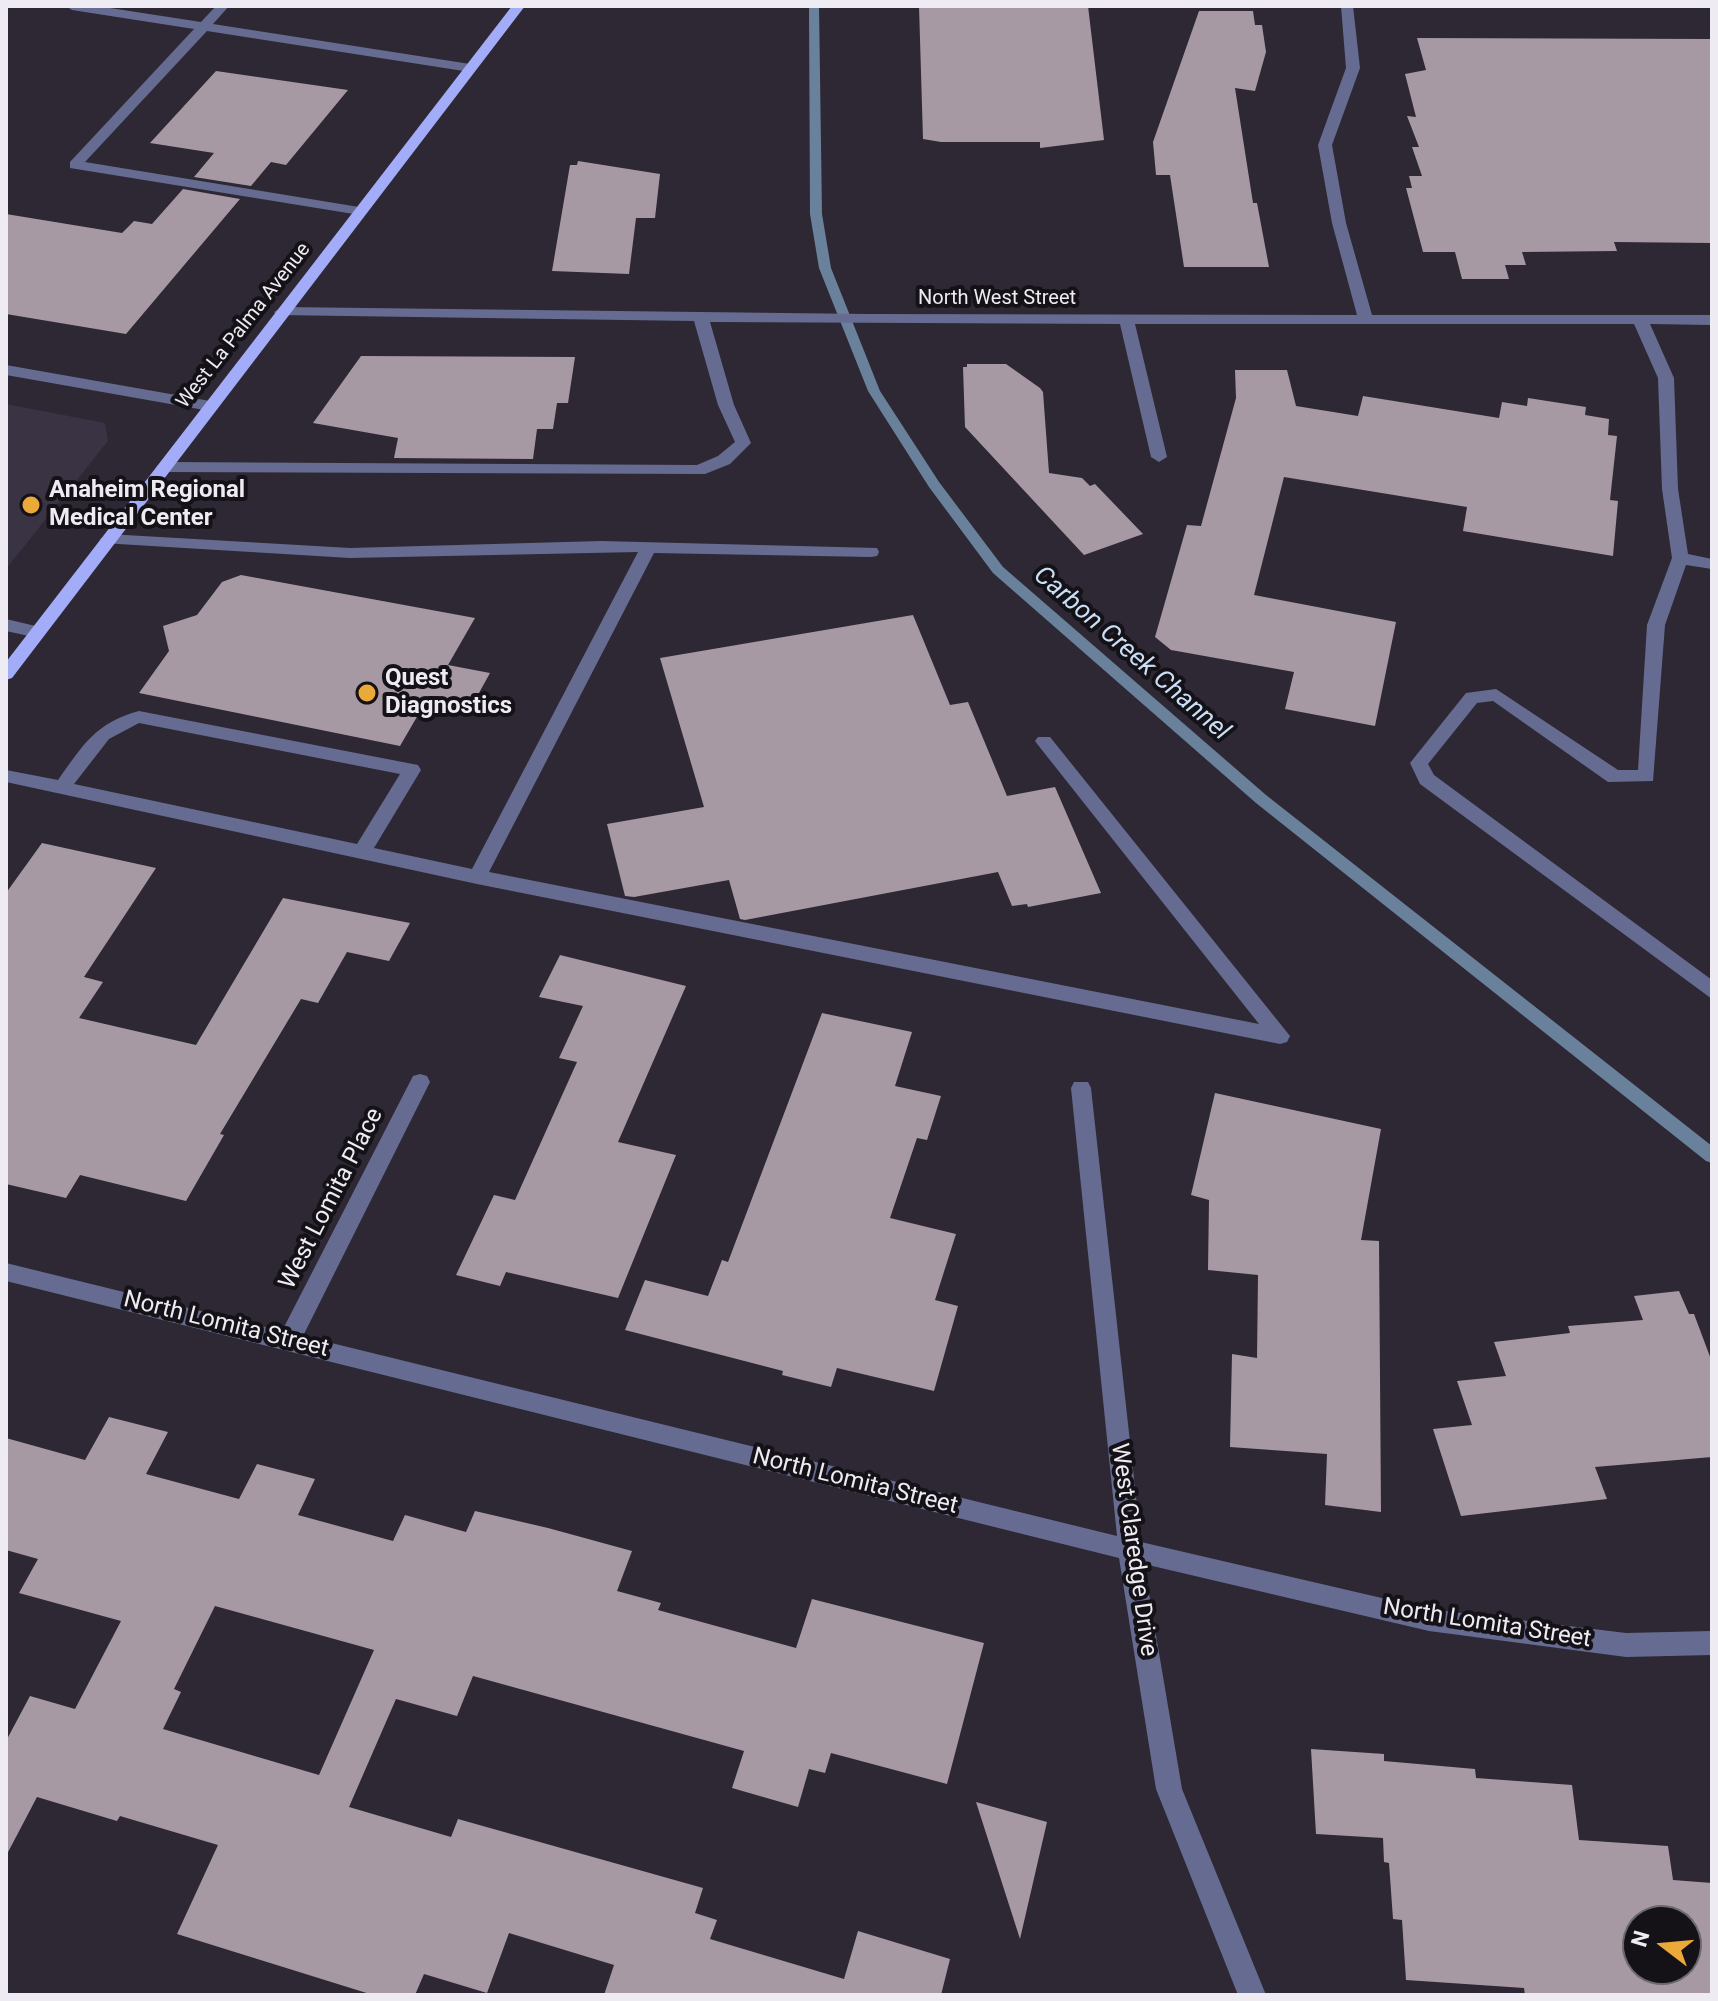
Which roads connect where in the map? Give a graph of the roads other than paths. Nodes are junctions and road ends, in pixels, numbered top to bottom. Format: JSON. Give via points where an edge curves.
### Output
{"nodes":[{"id":1,"x":72,"y":6,"type":"edge"},
{"id":2,"x":223,"y":6,"type":"edge"},
{"id":3,"x":519,"y":6,"type":"edge"},
{"id":4,"x":1347,"y":6,"type":"edge"},
{"id":5,"x":202,"y":27,"type":"junction"},
{"id":6,"x":470,"y":68,"type":"junction"},
{"id":7,"x":360,"y":211,"type":"junction"},
{"id":8,"x":282,"y":312,"type":"junction"},
{"id":9,"x":701,"y":318,"type":"junction"},
{"id":10,"x":1365,"y":318,"type":"junction"},
{"id":11,"x":1127,"y":320,"type":"junction"},
{"id":12,"x":1640,"y":320,"type":"junction"},
{"id":13,"x":1712,"y":320,"type":"edge"},
{"id":14,"x":6,"y":370,"type":"edge"},
{"id":15,"x":210,"y":406,"type":"junction"},
{"id":16,"x":1159,"y":457,"type":"dead end"},
{"id":17,"x":164,"y":467,"type":"junction"},
{"id":18,"x":108,"y":539,"type":"junction"},
{"id":19,"x":649,"y":547,"type":"junction"},
{"id":20,"x":871,"y":552,"type":"dead end"},
{"id":21,"x":1680,"y":558,"type":"junction"},
{"id":22,"x":1712,"y":564,"type":"edge"},
{"id":23,"x":6,"y":625,"type":"edge"},
{"id":24,"x":38,"y":632,"type":"junction"},
{"id":25,"x":6,"y":674,"type":"edge"},
{"id":26,"x":1044,"y":741,"type":"dead end"},
{"id":27,"x":6,"y":776,"type":"edge"},
{"id":28,"x":62,"y":788,"type":"junction"},
{"id":29,"x":362,"y":852,"type":"junction"},
{"id":30,"x":477,"y":877,"type":"junction"},
{"id":31,"x":1712,"y":991,"type":"edge"},
{"id":32,"x":420,"y":1082,"type":"dead end"},
{"id":33,"x":1081,"y":1088,"type":"dead end"},
{"id":34,"x":6,"y":1272,"type":"edge"},
{"id":35,"x":289,"y":1340,"type":"junction"},
{"id":36,"x":1130,"y":1550,"type":"junction"},
{"id":37,"x":1712,"y":1643,"type":"edge"},
{"id":38,"x":1252,"y":1995,"type":"edge"}],
"edges":[{"from":1,"to":5,"type":"street"},
{"from":2,"to":5,"type":"street"},
{"from":3,"to":6,"type":"main road","name":"West La Palma Avenue"},
{"from":4,"to":10,"type":"street","via":[[1353,68],[1325,145]]},
{"from":5,"to":6,"type":"street"},
{"from":5,"to":7,"type":"street","via":[[75,165]]},
{"from":6,"to":7,"type":"main road","name":"West La Palma Avenue"},
{"from":7,"to":8,"type":"main road","name":"West La Palma Avenue"},
{"from":8,"to":9,"type":"street","name":"North West Street"},
{"from":8,"to":15,"type":"main road","name":"West La Palma Avenue"},
{"from":9,"to":11,"type":"street","name":"North West Street"},
{"from":9,"to":17,"type":"street","via":[[726,405],[743,443],[711,467]]},
{"from":10,"to":11,"type":"street","name":"North West Street"},
{"from":10,"to":12,"type":"street","name":"North West Street"},
{"from":11,"to":16,"type":"street"},
{"from":12,"to":13,"type":"street","name":"North West Street"},
{"from":12,"to":21,"type":"street","via":[[1666,378],[1670,489]]},
{"from":14,"to":15,"type":"street"},
{"from":15,"to":17,"type":"main road","name":"West La Palma Avenue"},
{"from":17,"to":18,"type":"main road","name":"West La Palma Avenue"},
{"from":18,"to":19,"type":"street","via":[[350,553]]},
{"from":18,"to":24,"type":"main road","name":"West La Palma Avenue"},
{"from":19,"to":20,"type":"street"},
{"from":19,"to":30,"type":"street"},
{"from":21,"to":22,"type":"street"},
{"from":21,"to":31,"type":"street","via":[[1656,625],[1647,776],[1614,777],[1496,695],[1472,697],[1419,763],[1427,779]]},
{"from":23,"to":24,"type":"street"},
{"from":24,"to":25,"type":"main road","name":"West La Palma Avenue"},
{"from":26,"to":30,"type":"street","via":[[1280,1036]]},
{"from":27,"to":28,"type":"street"},
{"from":28,"to":29,"type":"street"},
{"from":28,"to":29,"type":"street","via":[[97,739],[116,722],[139,717],[412,770]]},
{"from":29,"to":30,"type":"street"},
{"from":32,"to":35,"type":"street","name":"West Lomita Place"},
{"from":33,"to":36,"type":"street","name":"West Claredge Drive"},
{"from":34,"to":35,"type":"street","name":"North Lomita Street"},
{"from":35,"to":36,"type":"street","name":"North Lomita Street"},
{"from":36,"to":37,"type":"street","name":"North Lomita Street","via":[[1429,1620],[1626,1645]]},
{"from":36,"to":38,"type":"street","name":"West Claredge Drive","via":[[1169,1789]]}]}
